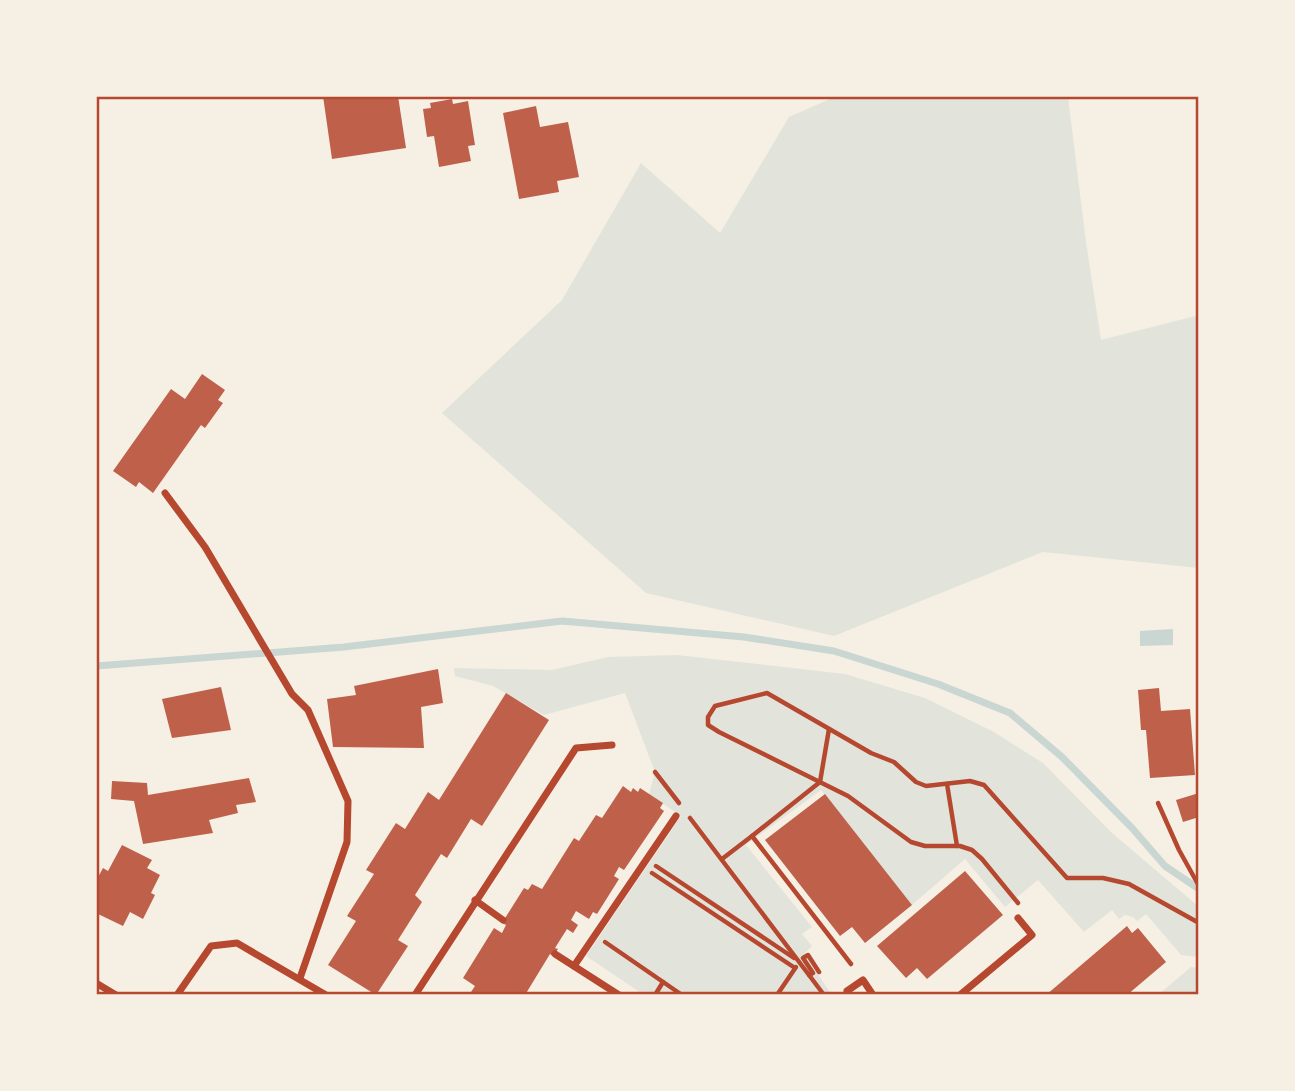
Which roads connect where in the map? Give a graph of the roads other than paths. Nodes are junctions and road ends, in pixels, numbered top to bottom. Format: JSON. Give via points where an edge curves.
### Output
{"nodes":[{"id":1,"x":165,"y":493,"type":"dead end"},
{"id":2,"x":612,"y":745,"type":"dead end"},
{"id":3,"x":676,"y":816,"type":"dead end"},
{"id":4,"x":475,"y":900,"type":"junction"},
{"id":5,"x":1018,"y":918,"type":"dead end"},
{"id":6,"x":503,"y":920,"type":"dead end"},
{"id":7,"x":555,"y":954,"type":"dead end"},
{"id":8,"x":574,"y":966,"type":"junction"},
{"id":9,"x":300,"y":978,"type":"junction"},
{"id":10,"x":96,"y":983,"type":"edge"},
{"id":11,"x":847,"y":991,"type":"dead end"},
{"id":12,"x":116,"y":995,"type":"edge"},
{"id":13,"x":177,"y":995,"type":"edge"},
{"id":14,"x":326,"y":995,"type":"edge"},
{"id":15,"x":415,"y":995,"type":"edge"},
{"id":16,"x":619,"y":995,"type":"edge"},
{"id":17,"x":873,"y":995,"type":"edge"},
{"id":18,"x":960,"y":995,"type":"edge"}],
"edges":[{"from":1,"to":9,"type":"street","via":[[205,547],[292,694],[308,710],[348,801],[347,842]]},
{"from":2,"to":4,"type":"street","via":[[576,748]]},
{"from":3,"to":8,"type":"street"},
{"from":4,"to":6,"type":"street"},
{"from":4,"to":15,"type":"street"},
{"from":5,"to":18,"type":"street","via":[[1032,934]]},
{"from":7,"to":8,"type":"street"},
{"from":8,"to":16,"type":"street"},
{"from":9,"to":13,"type":"street","via":[[237,943],[211,946]]},
{"from":9,"to":14,"type":"street"},
{"from":10,"to":12,"type":"street"},
{"from":11,"to":17,"type":"street","via":[[863,980]]}]}
